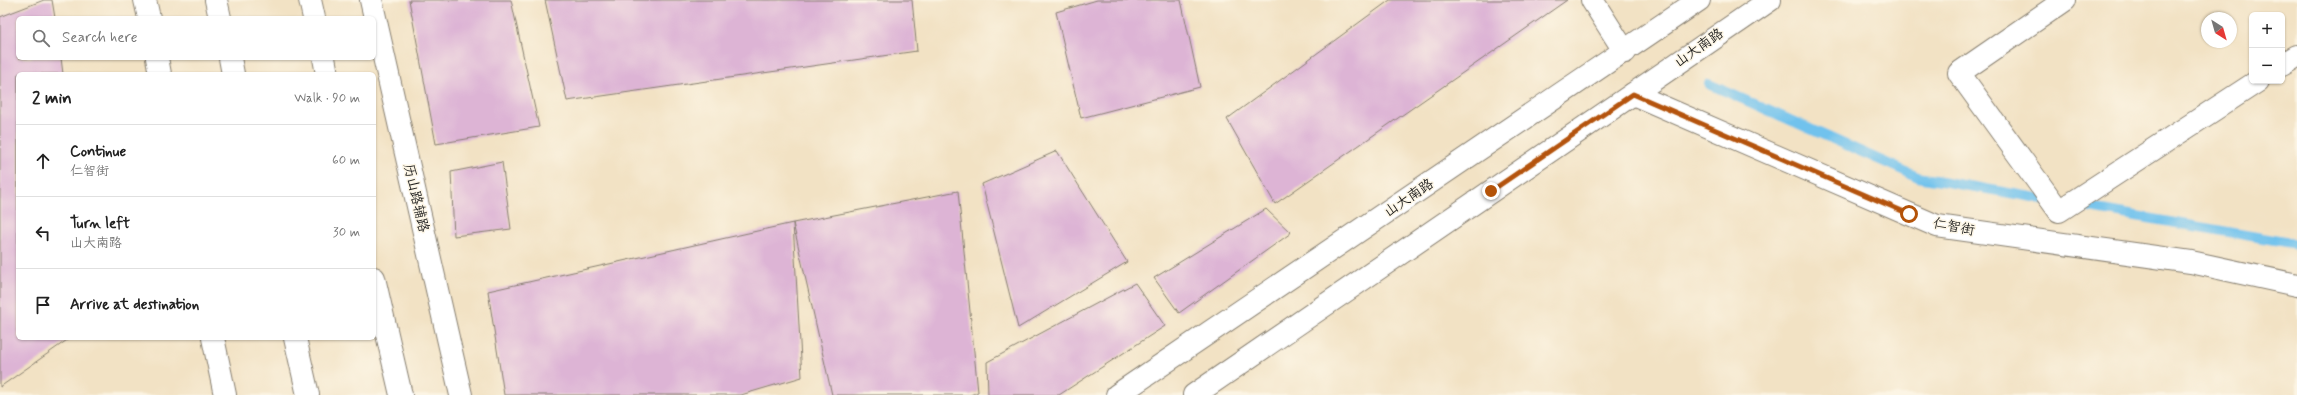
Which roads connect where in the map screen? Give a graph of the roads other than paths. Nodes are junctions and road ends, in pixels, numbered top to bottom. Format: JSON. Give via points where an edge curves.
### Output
{"nodes":[{"id":1,"x":145,"y":0,"type":"edge"},
{"id":2,"x":216,"y":0,"type":"edge"},
{"id":3,"x":310,"y":0,"type":"edge"},
{"id":4,"x":371,"y":0,"type":"edge"},
{"id":5,"x":1592,"y":0,"type":"edge"},
{"id":6,"x":1699,"y":0,"type":"edge"},
{"id":7,"x":1770,"y":0,"type":"edge"},
{"id":8,"x":2065,"y":0,"type":"edge"},
{"id":9,"x":148,"y":16,"type":"edge"},
{"id":10,"x":220,"y":16,"type":"edge"},
{"id":11,"x":314,"y":16,"type":"edge"},
{"id":12,"x":375,"y":16,"type":"edge"},
{"id":13,"x":376,"y":22,"type":"edge"},
{"id":14,"x":1625,"y":52,"type":"junction"},
{"id":15,"x":2297,"y":56,"type":"edge"},
{"id":16,"x":157,"y":60,"type":"edge"},
{"id":17,"x":230,"y":60,"type":"edge"},
{"id":18,"x":324,"y":60,"type":"edge"},
{"id":19,"x":2285,"y":63,"type":"edge"},
{"id":20,"x":160,"y":72,"type":"edge"},
{"id":21,"x":233,"y":72,"type":"edge"},
{"id":22,"x":327,"y":72,"type":"edge"},
{"id":23,"x":2253,"y":84,"type":"edge"},
{"id":24,"x":1633,"y":94,"type":"junction"},
{"id":25,"x":2297,"y":285,"type":"edge"},
{"id":26,"x":376,"y":287,"type":"edge"},
{"id":27,"x":213,"y":340,"type":"edge"},
{"id":28,"x":295,"y":340,"type":"edge"},
{"id":29,"x":224,"y":395,"type":"edge"},
{"id":30,"x":308,"y":395,"type":"edge"},
{"id":31,"x":401,"y":395,"type":"edge"},
{"id":32,"x":461,"y":395,"type":"edge"},
{"id":33,"x":1117,"y":395,"type":"edge"},
{"id":34,"x":1194,"y":395,"type":"edge"}],
"edges":[{"from":1,"to":9,"type":"street"},
{"from":2,"to":10,"type":"street"},
{"from":3,"to":11,"type":"street"},
{"from":4,"to":12,"type":"street","name":"历山路辅路"},
{"from":5,"to":14,"type":"street"},
{"from":6,"to":14,"type":"street","name":"山大南路"},
{"from":7,"to":24,"type":"street","name":"山大南路"},
{"from":8,"to":23,"type":"street","via":[[1959,73],[2059,211]]},
{"from":13,"to":32,"type":"street","name":"历山路辅路"},
{"from":14,"to":33,"type":"street","name":"山大南路"},
{"from":15,"to":19,"type":"street"},
{"from":16,"to":20,"type":"street"},
{"from":17,"to":21,"type":"street"},
{"from":18,"to":22,"type":"street"},
{"from":24,"to":25,"type":"street","name":"仁智街","via":[[1937,226],[2191,262]]},
{"from":24,"to":34,"type":"street","name":"山大南路"},
{"from":26,"to":31,"type":"street"},
{"from":27,"to":29,"type":"street"},
{"from":28,"to":30,"type":"street"}]}
